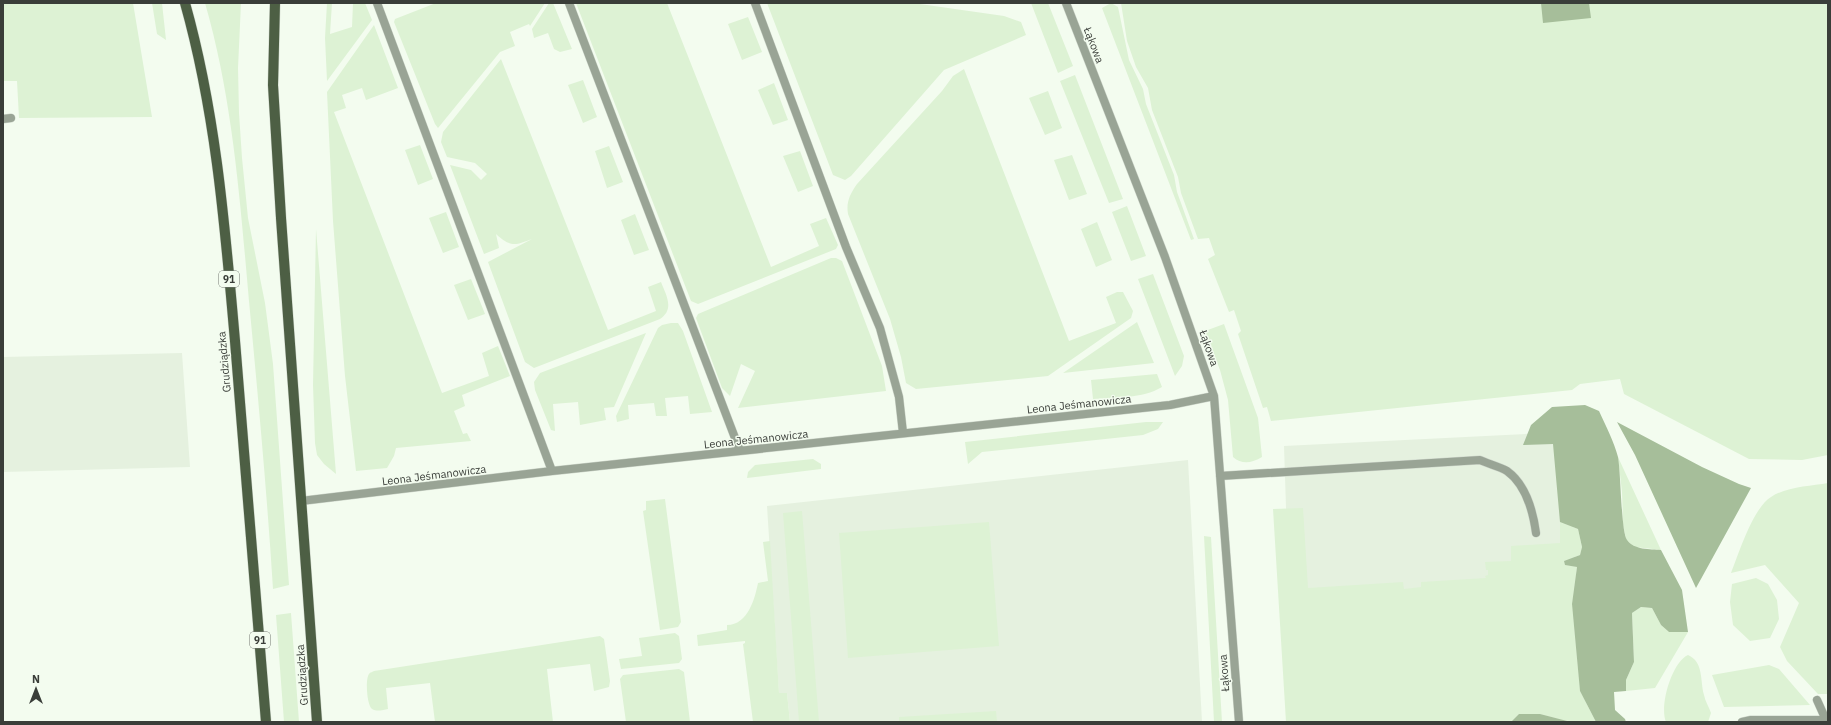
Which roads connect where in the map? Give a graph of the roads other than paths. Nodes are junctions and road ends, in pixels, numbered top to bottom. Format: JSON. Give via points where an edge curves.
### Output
{"nodes":[{"id":1,"x":185,"y":3,"type":"edge"},
{"id":2,"x":276,"y":3,"type":"edge"},
{"id":3,"x":376,"y":3,"type":"edge"},
{"id":4,"x":569,"y":3,"type":"edge"},
{"id":5,"x":755,"y":3,"type":"edge"},
{"id":6,"x":1066,"y":3,"type":"edge"},
{"id":7,"x":1214,"y":396,"type":"junction"},
{"id":8,"x":903,"y":433,"type":"junction"},
{"id":9,"x":740,"y":451,"type":"junction"},
{"id":10,"x":552,"y":471,"type":"junction"},
{"id":11,"x":1220,"y":476,"type":"junction"},
{"id":12,"x":301,"y":501,"type":"junction"},
{"id":13,"x":1536,"y":533,"type":"dead end"},
{"id":14,"x":1817,"y":700,"type":"dead end"},
{"id":15,"x":1826,"y":721,"type":"edge"},
{"id":16,"x":266,"y":722,"type":"edge"},
{"id":17,"x":317,"y":722,"type":"edge"},
{"id":18,"x":1239,"y":722,"type":"edge"},
{"id":19,"x":1742,"y":722,"type":"edge"}],
"edges":[{"from":1,"to":16,"type":"main road","name":"Grudziądzka","number":"91","via":[[203,74],[215,148],[229,282]]},
{"from":2,"to":12,"type":"main road","name":"Grudziądzka","via":[[273,85]]},
{"from":3,"to":10,"type":"street"},
{"from":4,"to":9,"type":"street"},
{"from":5,"to":8,"type":"street","via":[[846,247],[880,328],[899,397]]},
{"from":6,"to":7,"type":"street","name":"Łąkowa","via":[[1165,257]]},
{"from":7,"to":8,"type":"street","name":"Leona Jeśmanowicza","via":[[1170,405]]},
{"from":7,"to":11,"type":"street","name":"Łąkowa"},
{"from":8,"to":9,"type":"street","name":"Leona Jeśmanowicza"},
{"from":9,"to":10,"type":"street","name":"Leona Jeśmanowicza"},
{"from":10,"to":12,"type":"street","name":"Leona Jeśmanowicza"},
{"from":11,"to":13,"type":"street","via":[[1480,460],[1507,471],[1524,491],[1533,512]]},
{"from":11,"to":18,"type":"street","name":"Łąkowa"},
{"from":12,"to":17,"type":"main road","name":"Grudziądzka"},
{"from":14,"to":15,"type":"street"},
{"from":15,"to":19,"type":"street"}]}
